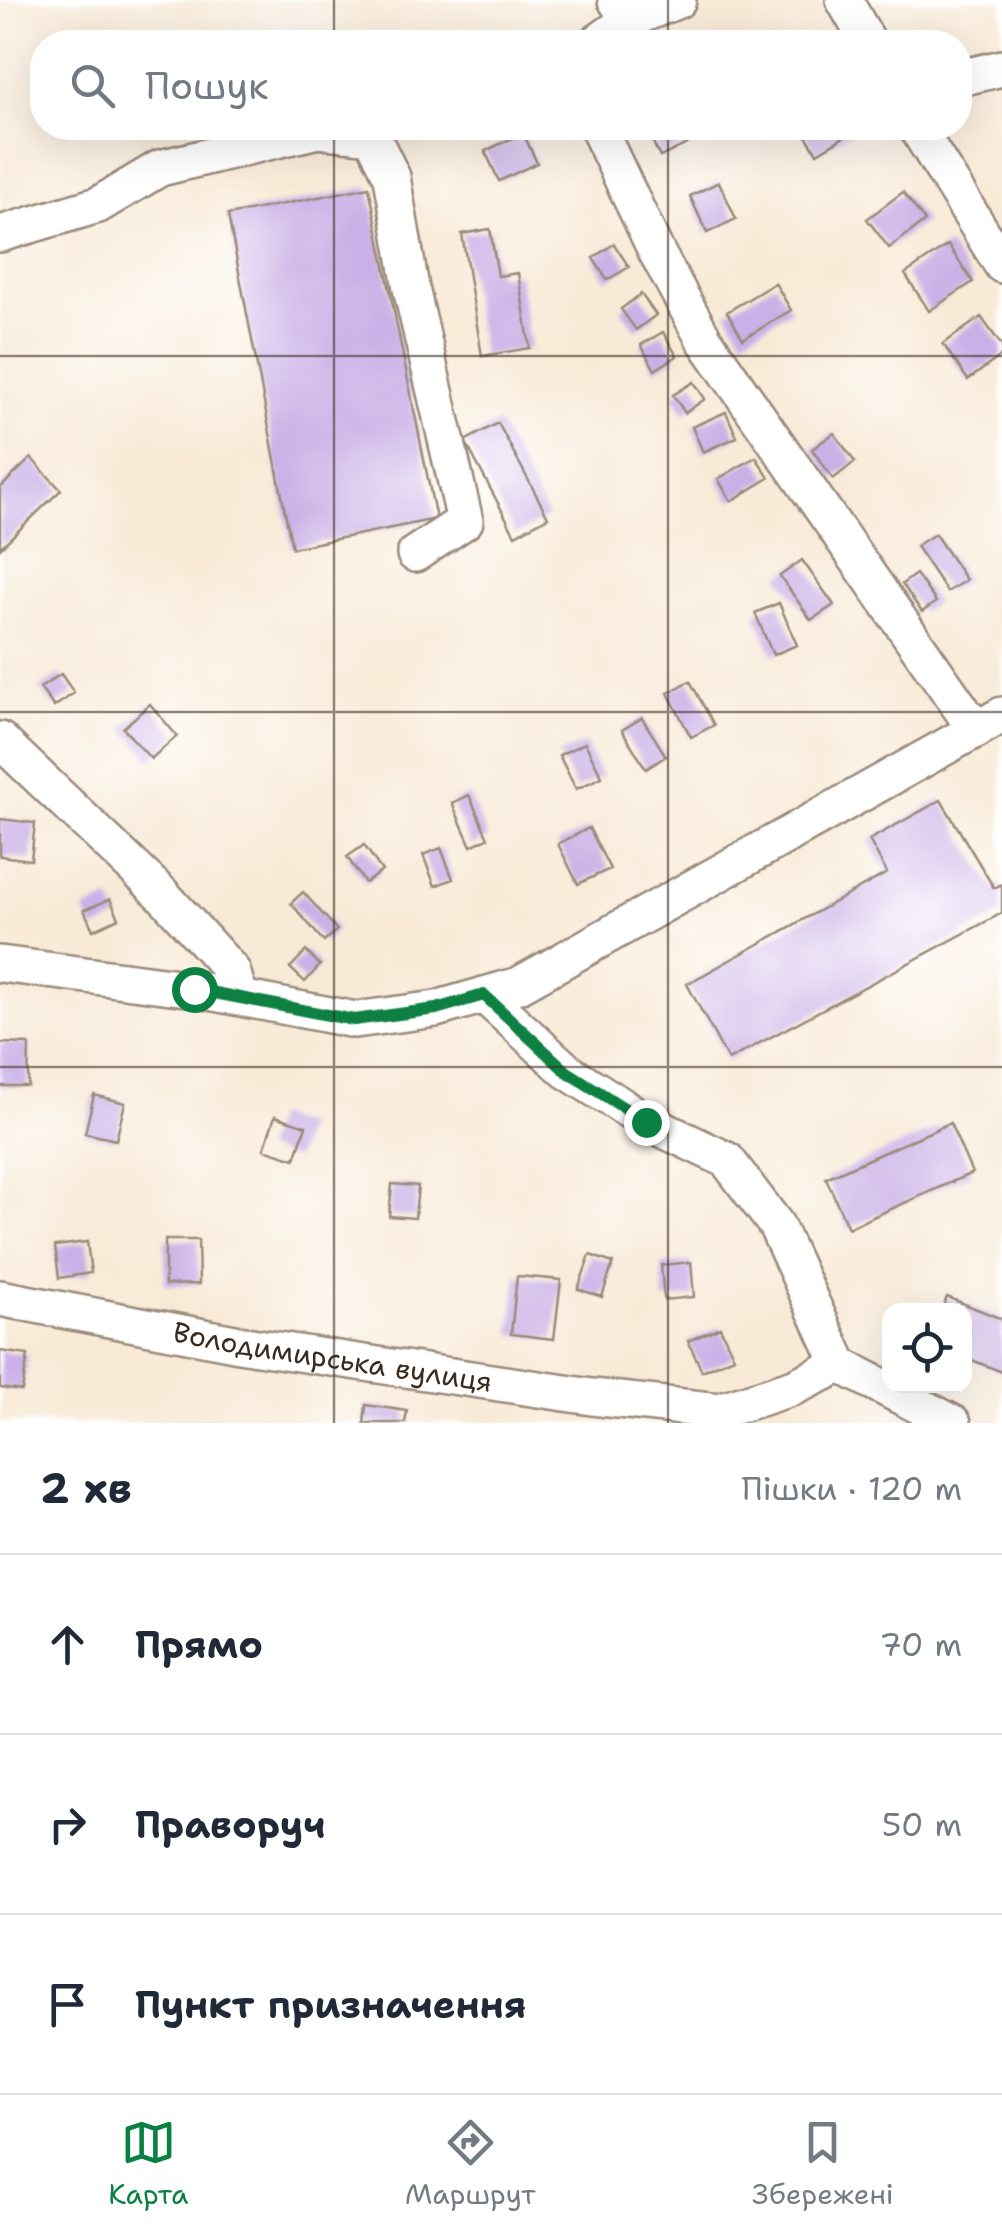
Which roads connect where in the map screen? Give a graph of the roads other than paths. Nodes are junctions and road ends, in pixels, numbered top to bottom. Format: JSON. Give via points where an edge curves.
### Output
{"nodes":[{"id":1,"x":678,"y":0,"type":"edge"},
{"id":2,"x":844,"y":0,"type":"edge"},
{"id":3,"x":622,"y":10,"type":"edge"},
{"id":4,"x":861,"y":30,"type":"edge"},
{"id":5,"x":1002,"y":68,"type":"edge"},
{"id":6,"x":972,"y":75,"type":"edge"},
{"id":7,"x":276,"y":140,"type":"edge"},
{"id":8,"x":374,"y":140,"type":"edge"},
{"id":9,"x":604,"y":140,"type":"edge"},
{"id":10,"x":924,"y":140,"type":"edge"},
{"id":11,"x":0,"y":234,"type":"edge"},
{"id":12,"x":1002,"y":265,"type":"edge"},
{"id":13,"x":415,"y":554,"type":"dead end"},
{"id":14,"x":989,"y":722,"type":"edge"},
{"id":15,"x":0,"y":740,"type":"edge"},
{"id":16,"x":0,"y":964,"type":"edge"},
{"id":17,"x":484,"y":995,"type":"junction"},
{"id":18,"x":240,"y":997,"type":"junction"},
{"id":19,"x":0,"y":1298,"type":"edge"},
{"id":20,"x":840,"y":1365,"type":"junction"},
{"id":21,"x":953,"y":1423,"type":"edge"}],
"edges":[{"from":1,"to":3,"type":"street"},
{"from":2,"to":4,"type":"street"},
{"from":5,"to":6,"type":"street"},
{"from":7,"to":11,"type":"street","via":[[160,168],[98,205]]},
{"from":8,"to":13,"type":"street","via":[[392,177],[465,521]]},
{"from":9,"to":14,"type":"street","via":[[704,339]]},
{"from":10,"to":12,"type":"street"},
{"from":14,"to":17,"type":"street","via":[[520,985]]},
{"from":15,"to":18,"type":"street","via":[[162,894],[232,971]]},
{"from":16,"to":18,"type":"street"},
{"from":17,"to":18,"type":"street","via":[[354,1020]]},
{"from":17,"to":20,"type":"street","via":[[566,1071],[646,1122],[727,1160],[776,1226]]},
{"from":19,"to":20,"type":"street","name":"Володимирська вулиця","via":[[245,1345],[719,1411]]},
{"from":20,"to":21,"type":"street"}]}
